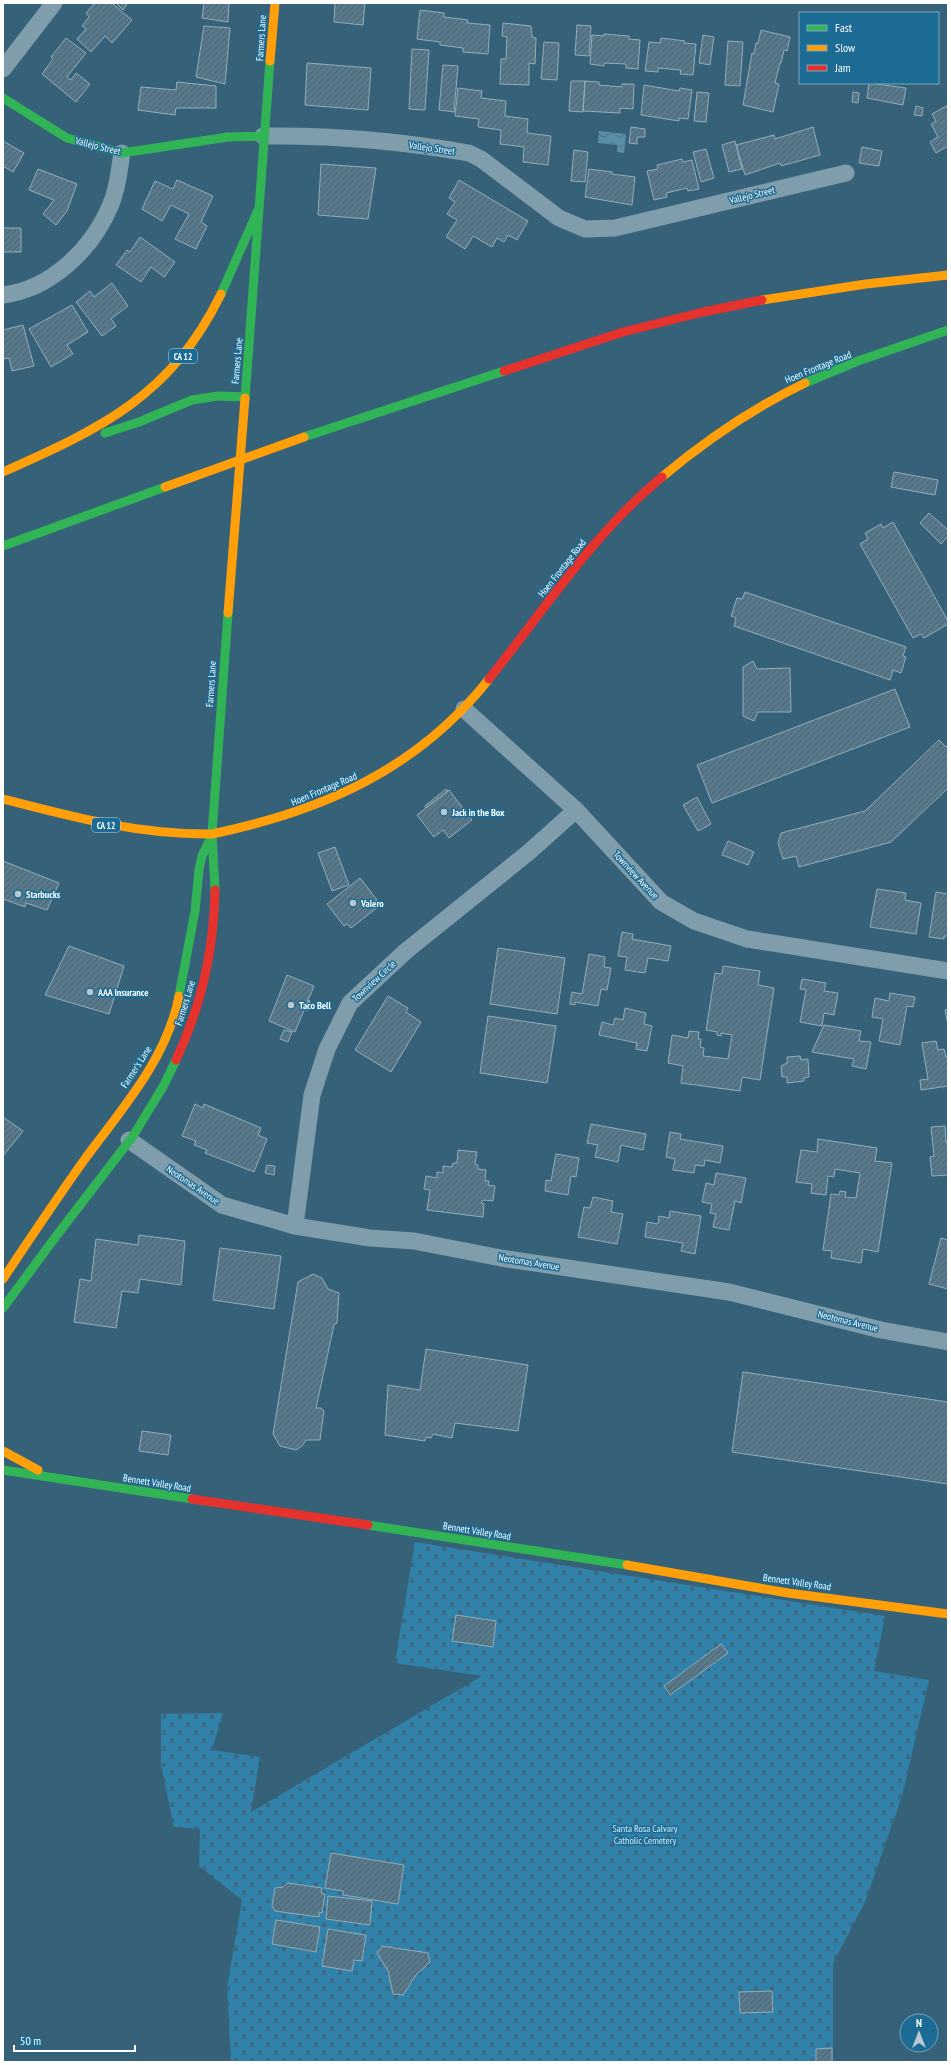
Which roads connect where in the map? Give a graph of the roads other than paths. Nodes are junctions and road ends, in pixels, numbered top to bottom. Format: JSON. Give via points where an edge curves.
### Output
{"nodes":[{"id":1,"x":54,"y":3,"type":"edge"},
{"id":2,"x":274,"y":3,"type":"edge"},
{"id":3,"x":3,"y":69,"type":"edge"},
{"id":4,"x":3,"y":98,"type":"edge"},
{"id":5,"x":263,"y":136,"type":"junction"},
{"id":6,"x":122,"y":153,"type":"junction"},
{"id":7,"x":846,"y":173,"type":"dead end"},
{"id":8,"x":258,"y":210,"type":"junction"},
{"id":9,"x":948,"y":275,"type":"edge"},
{"id":10,"x":3,"y":295,"type":"edge"},
{"id":11,"x":948,"y":330,"type":"edge"},
{"id":12,"x":245,"y":397,"type":"junction"},
{"id":13,"x":51,"y":451,"type":"junction"},
{"id":14,"x":3,"y":472,"type":"edge"},
{"id":15,"x":3,"y":546,"type":"edge"},
{"id":16,"x":464,"y":709,"type":"junction"},
{"id":17,"x":3,"y":799,"type":"edge"},
{"id":18,"x":576,"y":810,"type":"junction"},
{"id":19,"x":212,"y":834,"type":"junction"},
{"id":20,"x":948,"y":971,"type":"edge"},
{"id":21,"x":129,"y":1140,"type":"junction"},
{"id":22,"x":295,"y":1226,"type":"junction"},
{"id":23,"x":3,"y":1279,"type":"edge"},
{"id":24,"x":3,"y":1308,"type":"edge"},
{"id":25,"x":948,"y":1342,"type":"edge"},
{"id":26,"x":3,"y":1450,"type":"edge"},
{"id":27,"x":3,"y":1470,"type":"edge"},
{"id":28,"x":53,"y":1478,"type":"junction"},
{"id":29,"x":948,"y":1614,"type":"edge"}],
"edges":[{"from":1,"to":3,"type":"street"},
{"from":2,"to":5,"type":"main road","name":"Farmers Lane","number":"CA 12"},
{"from":4,"to":6,"type":"main road","name":"Vallejo Street","via":[[67,138]]},
{"from":5,"to":6,"type":"main road","name":"Vallejo Street","via":[[228,137]]},
{"from":5,"to":7,"type":"street","name":"Vallejo Street","via":[[380,141],[469,153],[481,159],[559,218],[585,229],[615,228]]},
{"from":5,"to":8,"type":"main road","name":"Farmers Lane","number":"CA 12"},
{"from":6,"to":10,"type":"street","via":[[112,203],[83,251],[62,269],[33,286]]},
{"from":8,"to":12,"type":"main road","name":"Farmers Lane","number":"CA 12","via":[[256,272]]},
{"from":8,"to":13,"type":"main road","number":"CA 12","via":[[210,316],[179,362],[153,388],[123,412]]},
{"from":9,"to":15,"type":"main road","bridge":true,"via":[[793,293],[623,332],[304,437]]},
{"from":11,"to":16,"type":"main road","name":"Hoen Frontage Road","via":[[805,383],[746,415],[693,452],[607,529]]},
{"from":12,"to":13,"type":"main road","via":[[208,397],[184,402],[139,422]]},
{"from":12,"to":19,"type":"main road","name":"Farmers Lane","number":"CA 12"},
{"from":13,"to":14,"type":"main road","number":"CA 12"},
{"from":16,"to":18,"type":"street","name":"Townview Avenue"},
{"from":16,"to":19,"type":"main road","name":"Hoen Frontage Road","via":[[411,755],[355,789],[296,814]]},
{"from":17,"to":19,"type":"main road","number":"CA 12","via":[[122,828],[168,834]]},
{"from":18,"to":20,"type":"street","name":"Townview Avenue","via":[[661,902],[694,921],[748,939]]},
{"from":18,"to":22,"type":"street","name":"Townview Circle","via":[[529,852],[406,951],[350,1003],[327,1049],[312,1095]]},
{"from":19,"to":21,"type":"main road","name":"Farmers Lane","via":[[217,870],[212,926],[202,984],[186,1037],[171,1071],[146,1118]]},
{"from":19,"to":23,"type":"main road","name":"Farmer's Lane","via":[[199,870],[195,911],[177,1008],[157,1059]]},
{"from":21,"to":22,"type":"street","name":"Neotomas Avenue","via":[[222,1205]]},
{"from":21,"to":24,"type":"main road","name":"Farmers Lane","via":[[39,1256]]},
{"from":22,"to":25,"type":"street","name":"Neotomas Avenue","via":[[370,1238],[414,1241],[501,1258],[730,1292],[881,1330]]},
{"from":26,"to":28,"type":"main road"},
{"from":27,"to":28,"type":"main road","name":"Bennett Valley Road"},
{"from":28,"to":29,"type":"main road","name":"Bennett Valley Road","via":[[560,1555],[788,1593]]}]}
